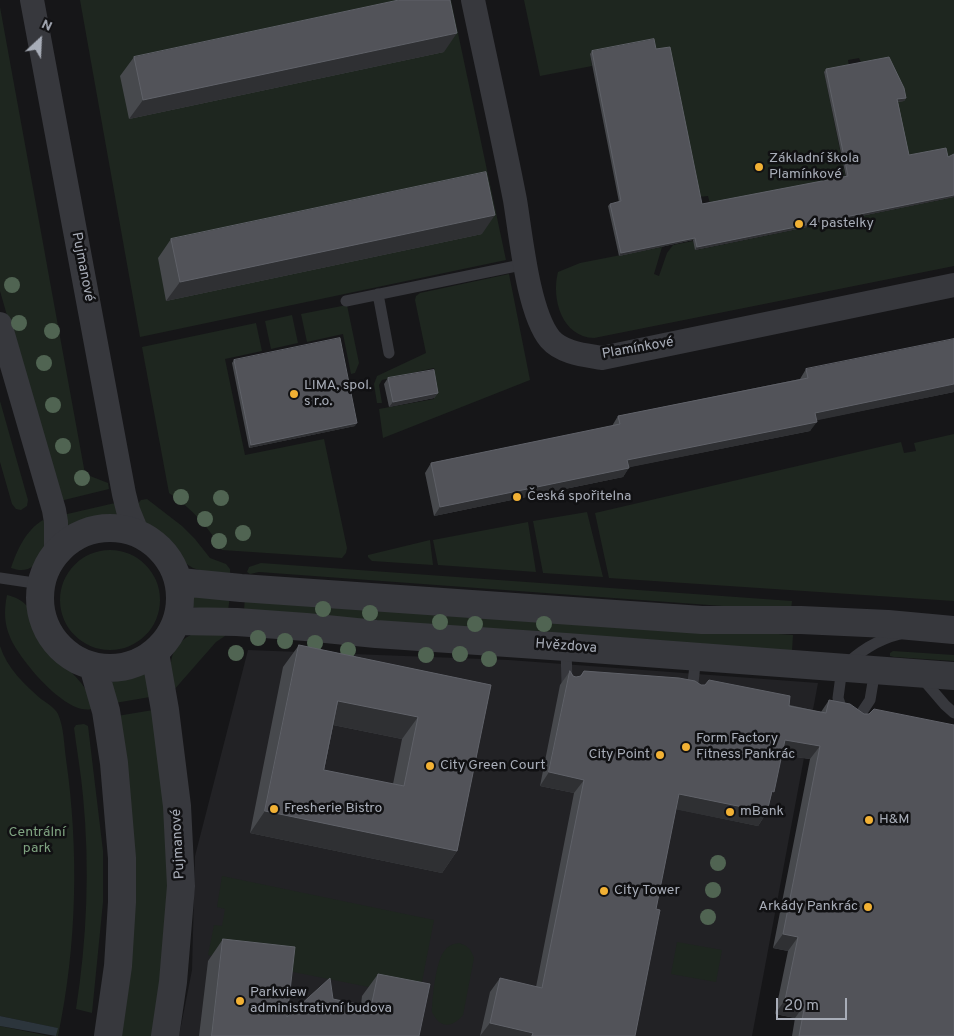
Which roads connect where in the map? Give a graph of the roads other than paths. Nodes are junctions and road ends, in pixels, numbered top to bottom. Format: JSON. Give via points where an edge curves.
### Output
{"nodes":[{"id":1,"x":32,"y":0,"type":"edge"},
{"id":2,"x":473,"y":0,"type":"edge"},
{"id":3,"x":526,"y":264,"type":"junction"},
{"id":4,"x":954,"y":285,"type":"edge"},
{"id":5,"x":378,"y":294,"type":"junction"},
{"id":6,"x":346,"y":301,"type":"dead end"},
{"id":7,"x":0,"y":324,"type":"edge"},
{"id":8,"x":389,"y":353,"type":"dead end"},
{"id":9,"x":138,"y":532,"type":"junction"},
{"id":10,"x":56,"y":552,"type":"junction"},
{"id":11,"x":0,"y":578,"type":"edge"},
{"id":12,"x":180,"y":582,"type":"junction"},
{"id":13,"x":41,"y":584,"type":"junction"},
{"id":14,"x":177,"y":621,"type":"junction"},
{"id":15,"x":926,"y":628,"type":"junction"},
{"id":16,"x":954,"y":630,"type":"edge"},
{"id":17,"x":566,"y":647,"type":"junction"},
{"id":18,"x":155,"y":653,"type":"junction"},
{"id":19,"x":696,"y":656,"type":"junction"},
{"id":20,"x":93,"y":666,"type":"junction"},
{"id":21,"x":842,"y":668,"type":"junction"},
{"id":22,"x":875,"y":670,"type":"junction"},
{"id":23,"x":919,"y":674,"type":"junction"},
{"id":24,"x":954,"y":676,"type":"edge"},
{"id":25,"x":567,"y":684,"type":"edge"},
{"id":26,"x":692,"y":692,"type":"edge"},
{"id":27,"x":954,"y":713,"type":"edge"},
{"id":28,"x":108,"y":1036,"type":"edge"},
{"id":29,"x":165,"y":1036,"type":"edge"}],
"edges":[{"from":1,"to":9,"type":"street","name":"Pujmanové","via":[[124,494]]},
{"from":2,"to":3,"type":"street","name":"Plamínkové"},
{"from":3,"to":4,"type":"street","name":"Plamínkové","via":[[538,318],[551,340],[573,353],[602,358]]},
{"from":3,"to":5,"type":"lane"},
{"from":5,"to":6,"type":"lane"},
{"from":5,"to":8,"type":"lane"},
{"from":7,"to":10,"type":"street","via":[[54,510]]},
{"from":9,"to":10,"type":"street","via":[[116,527],[94,529],[73,537]]},
{"from":9,"to":12,"type":"street","via":[[157,544],[171,561]]},
{"from":10,"to":13,"type":"street"},
{"from":11,"to":13,"type":"lane"},
{"from":12,"to":14,"type":"street"},
{"from":12,"to":15,"type":"street","via":[[702,620],[801,620]]},
{"from":13,"to":20,"type":"street","via":[[40,611],[50,636],[69,655]]},
{"from":14,"to":17,"type":"street","name":"Hvězdova","via":[[277,625]]},
{"from":14,"to":18,"type":"street"},
{"from":15,"to":16,"type":"street"},
{"from":15,"to":21,"type":"lane","via":[[885,638],[858,653]]},
{"from":17,"to":19,"type":"street","name":"Hvězdova"},
{"from":17,"to":25,"type":"lane"},
{"from":18,"to":20,"type":"street","via":[[136,664],[114,668]]},
{"from":18,"to":29,"type":"street","name":"Pujmanové","via":[[177,806],[181,886]]},
{"from":19,"to":21,"type":"street","name":"Hvězdova"},
{"from":19,"to":26,"type":"lane"},
{"from":20,"to":28,"type":"street","via":[[106,712],[114,763],[122,858],[118,966]]},
{"from":21,"to":22,"type":"street","name":"Hvězdova"},
{"from":21,"to":22,"type":"lane","via":[[838,698],[842,710],[856,721],[870,700]]},
{"from":22,"to":23,"type":"street","name":"Hvězdova"},
{"from":23,"to":24,"type":"street","name":"Hvězdova"},
{"from":23,"to":27,"type":"lane"}]}
